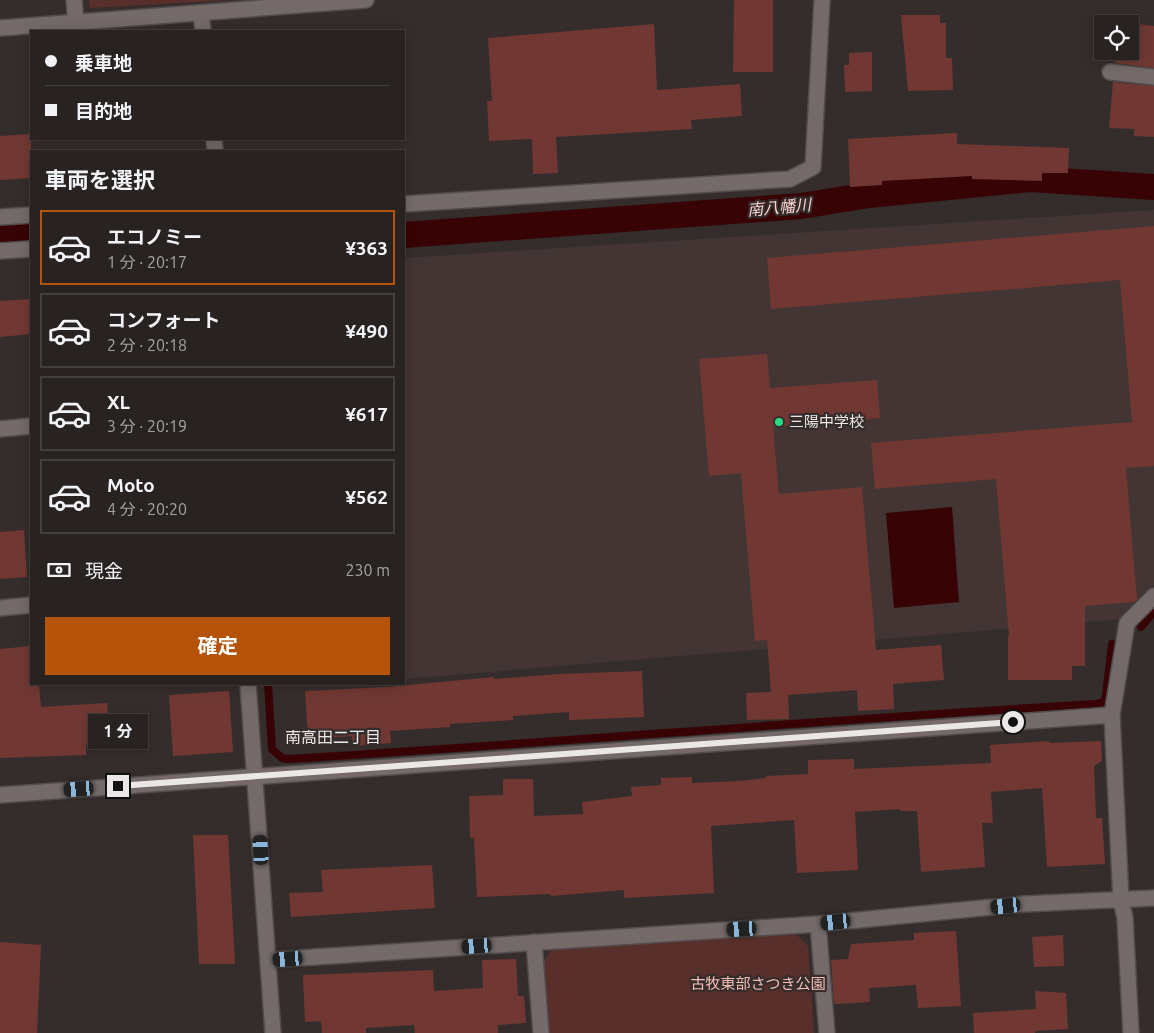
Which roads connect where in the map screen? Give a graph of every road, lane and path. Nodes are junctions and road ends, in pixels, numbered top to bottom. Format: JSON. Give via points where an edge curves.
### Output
{"nodes":[{"id":1,"x":74,"y":0,"type":"edge"},
{"id":2,"x":366,"y":0,"type":"edge"},
{"id":3,"x":822,"y":0,"type":"edge"},
{"id":4,"x":319,"y":2,"type":"edge"},
{"id":5,"x":201,"y":13,"type":"junction"},
{"id":6,"x":76,"y":22,"type":"junction"},
{"id":7,"x":0,"y":28,"type":"edge"},
{"id":8,"x":203,"y":30,"type":"edge"},
{"id":9,"x":1110,"y":72,"type":"dead end"},
{"id":10,"x":1154,"y":77,"type":"edge"},
{"id":11,"x":405,"y":204,"type":"edge"},
{"id":12,"x":30,"y":215,"type":"edge"},
{"id":13,"x":0,"y":218,"type":"edge"},
{"id":14,"x":30,"y":249,"type":"edge"},
{"id":15,"x":0,"y":251,"type":"edge"},
{"id":16,"x":30,"y":426,"type":"edge"},
{"id":17,"x":0,"y":429,"type":"edge"},
{"id":18,"x":1154,"y":596,"type":"edge"},
{"id":19,"x":30,"y":605,"type":"edge"},
{"id":20,"x":0,"y":608,"type":"edge"},
{"id":21,"x":248,"y":685,"type":"edge"},
{"id":22,"x":1112,"y":715,"type":"junction"},
{"id":23,"x":256,"y":776,"type":"junction"},
{"id":24,"x":0,"y":795,"type":"edge"},
{"id":25,"x":1154,"y":898,"type":"edge"},
{"id":26,"x":1121,"y":900,"type":"junction"},
{"id":27,"x":818,"y":924,"type":"junction"},
{"id":28,"x":534,"y":942,"type":"junction"},
{"id":29,"x":269,"y":960,"type":"junction"},
{"id":30,"x":273,"y":1033,"type":"edge"},
{"id":31,"x":541,"y":1033,"type":"edge"},
{"id":32,"x":827,"y":1033,"type":"edge"},
{"id":33,"x":1131,"y":1033,"type":"edge"}],
"edges":[{"from":1,"to":6,"type":"street"},
{"from":2,"to":4,"type":"street"},
{"from":3,"to":11,"type":"street","via":[[812,167],[790,179]]},
{"from":4,"to":5,"type":"street"},
{"from":5,"to":6,"type":"street"},
{"from":5,"to":8,"type":"street"},
{"from":6,"to":7,"type":"street"},
{"from":9,"to":10,"type":"street"},
{"from":12,"to":13,"type":"street"},
{"from":14,"to":15,"type":"street"},
{"from":16,"to":17,"type":"street"},
{"from":18,"to":22,"type":"street","via":[[1127,622]]},
{"from":19,"to":20,"type":"street"},
{"from":21,"to":23,"type":"street"},
{"from":22,"to":23,"type":"street"},
{"from":22,"to":26,"type":"street"},
{"from":23,"to":24,"type":"street"},
{"from":23,"to":29,"type":"street"},
{"from":25,"to":26,"type":"street"},
{"from":26,"to":27,"type":"street","via":[[1024,904]]},
{"from":26,"to":33,"type":"street","via":[[1125,918]]},
{"from":27,"to":28,"type":"street"},
{"from":27,"to":32,"type":"street"},
{"from":28,"to":29,"type":"street"},
{"from":28,"to":31,"type":"street"},
{"from":29,"to":30,"type":"street"}]}
